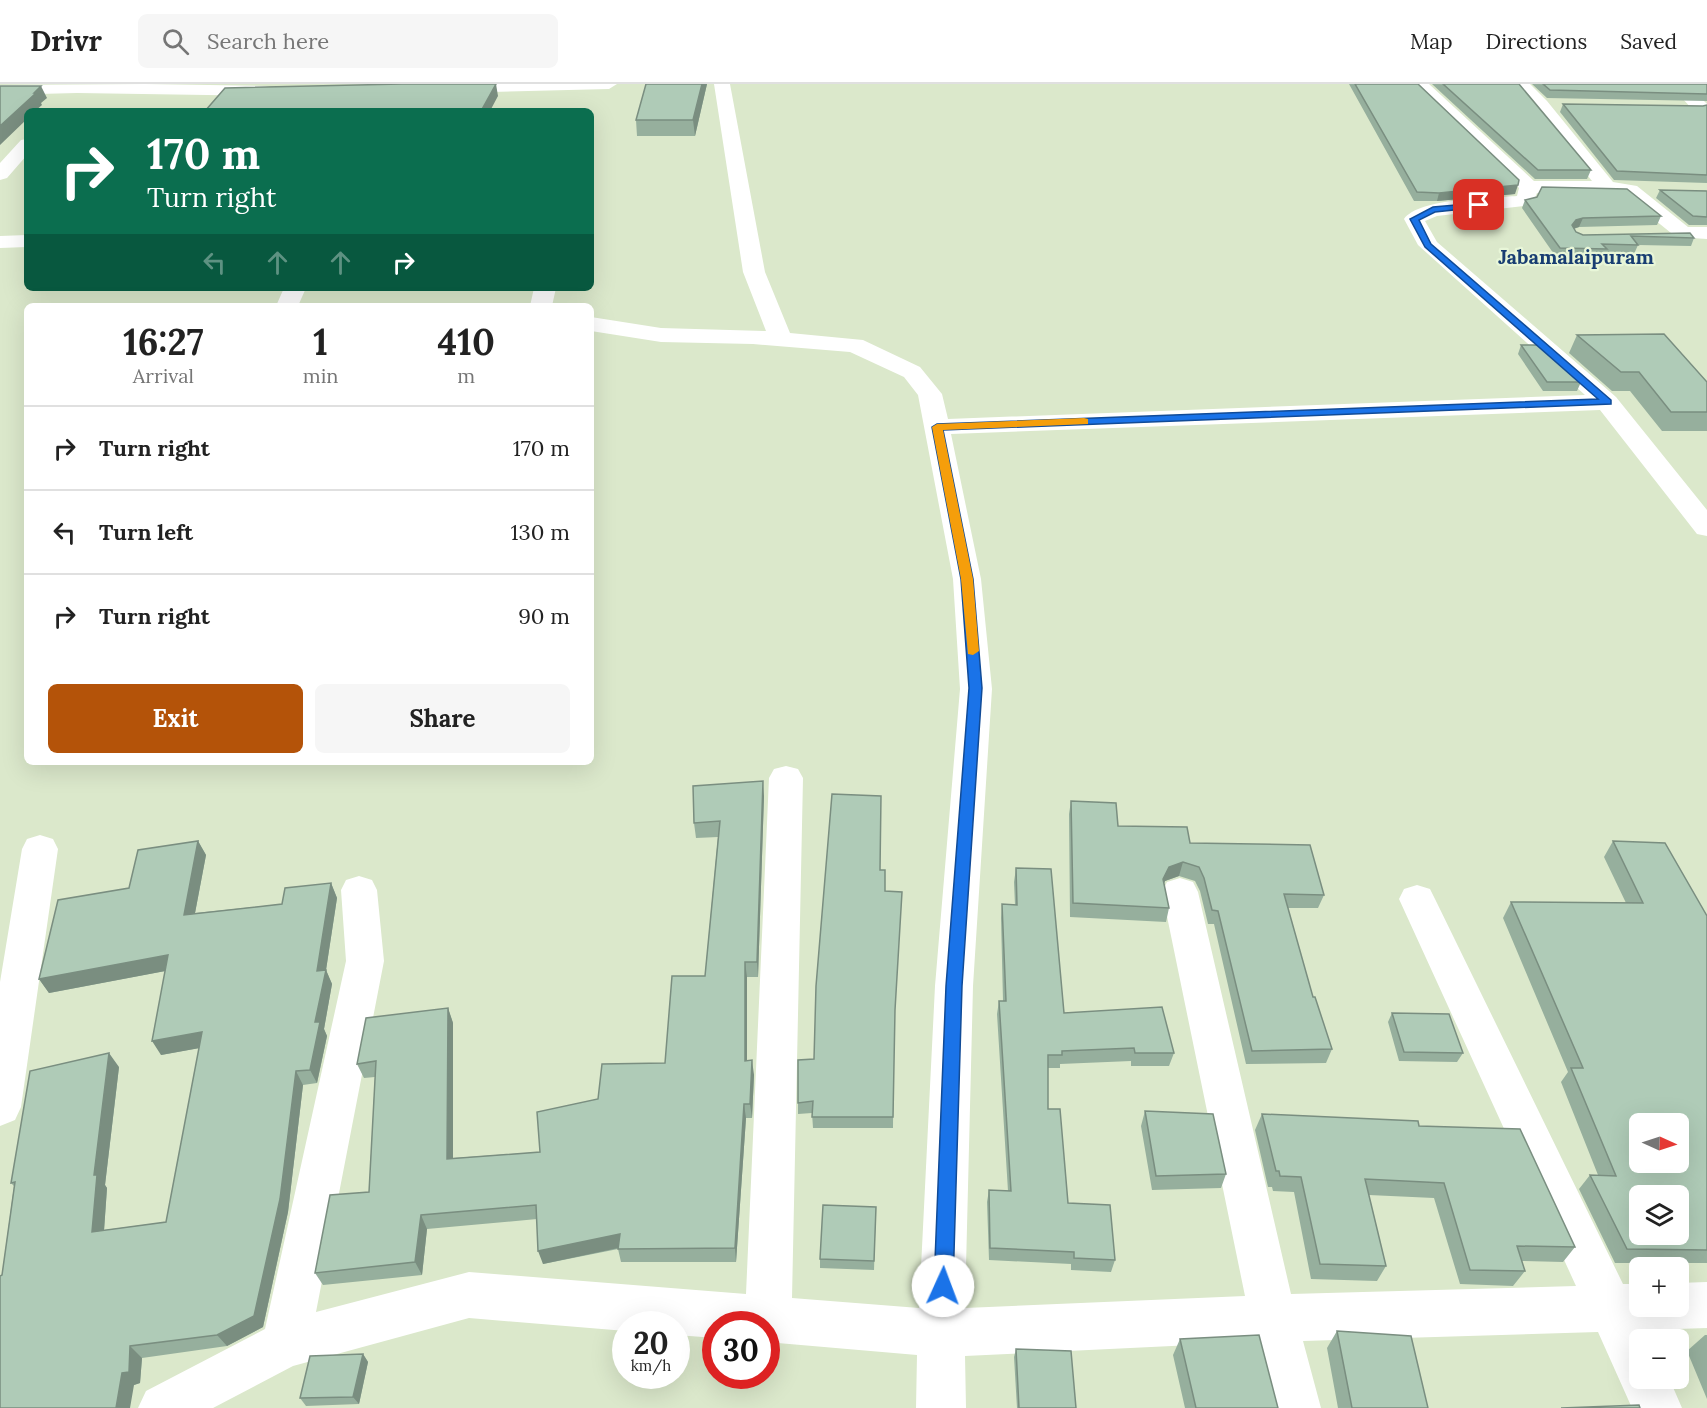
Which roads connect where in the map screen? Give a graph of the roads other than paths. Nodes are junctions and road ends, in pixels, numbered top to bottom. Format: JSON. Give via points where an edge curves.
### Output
{"nodes":[{"id":1,"x":609,"y":84,"type":"edge"},
{"id":2,"x":722,"y":84,"type":"edge"},
{"id":3,"x":1419,"y":84,"type":"edge"},
{"id":4,"x":1520,"y":84,"type":"edge"},
{"id":5,"x":1677,"y":84,"type":"edge"},
{"id":6,"x":584,"y":85,"type":"edge"},
{"id":7,"x":79,"y":86,"type":"edge"},
{"id":8,"x":226,"y":88,"type":"edge"},
{"id":9,"x":435,"y":88,"type":"edge"},
{"id":10,"x":0,"y":90,"type":"edge"},
{"id":11,"x":283,"y":91,"type":"edge"},
{"id":12,"x":580,"y":102,"type":"dead end"},
{"id":13,"x":63,"y":103,"type":"dead end"},
{"id":14,"x":1541,"y":105,"type":"junction"},
{"id":15,"x":1564,"y":105,"type":"edge"},
{"id":16,"x":1678,"y":107,"type":"edge"},
{"id":17,"x":215,"y":108,"type":"edge"},
{"id":18,"x":1704,"y":108,"type":"edge"},
{"id":19,"x":24,"y":147,"type":"edge"},
{"id":20,"x":0,"y":174,"type":"edge"},
{"id":21,"x":1529,"y":187,"type":"junction"},
{"id":22,"x":1607,"y":187,"type":"junction"},
{"id":23,"x":1630,"y":190,"type":"junction"},
{"id":24,"x":1663,"y":190,"type":"edge"},
{"id":25,"x":1683,"y":233,"type":"junction"},
{"id":26,"x":1707,"y":233,"type":"edge"},
{"id":27,"x":1649,"y":234,"type":"edge"},
{"id":28,"x":24,"y":241,"type":"edge"},
{"id":29,"x":0,"y":242,"type":"edge"},
{"id":30,"x":594,"y":324,"type":"edge"},
{"id":31,"x":781,"y":339,"type":"junction"},
{"id":32,"x":1607,"y":402,"type":"junction"},
{"id":33,"x":937,"y":427,"type":"junction"},
{"id":34,"x":1707,"y":528,"type":"edge"},
{"id":35,"x":786,"y":778,"type":"dead end"},
{"id":36,"x":40,"y":849,"type":"dead end"},
{"id":37,"x":359,"y":890,"type":"dead end"},
{"id":38,"x":1180,"y":892,"type":"dead end"},
{"id":39,"x":1417,"y":899,"type":"dead end"},
{"id":40,"x":0,"y":1107,"type":"edge"},
{"id":41,"x":1707,"y":1305,"type":"edge"},
{"id":42,"x":1689,"y":1306,"type":"edge"},
{"id":43,"x":1629,"y":1309,"type":"edge"},
{"id":44,"x":1612,"y":1310,"type":"junction"},
{"id":45,"x":768,"y":1311,"type":"edge"},
{"id":46,"x":702,"y":1312,"type":"edge"},
{"id":47,"x":780,"y":1318,"type":"edge"},
{"id":48,"x":1273,"y":1318,"type":"junction"},
{"id":49,"x":941,"y":1333,"type":"junction"},
{"id":50,"x":286,"y":1344,"type":"junction"},
{"id":51,"x":1629,"y":1346,"type":"edge"},
{"id":52,"x":1648,"y":1389,"type":"edge"},
{"id":53,"x":163,"y":1408,"type":"edge"},
{"id":54,"x":941,"y":1408,"type":"edge"},
{"id":55,"x":1296,"y":1408,"type":"edge"},
{"id":56,"x":1657,"y":1408,"type":"edge"}],
"edges":[{"from":1,"to":6,"type":"street"},
{"from":2,"to":31,"type":"street","via":[[754,273]]},
{"from":3,"to":21,"type":"street"},
{"from":4,"to":14,"type":"street"},
{"from":5,"to":18,"type":"street"},
{"from":6,"to":9,"type":"street"},
{"from":6,"to":12,"type":"street"},
{"from":7,"to":8,"type":"street"},
{"from":7,"to":10,"type":"street"},
{"from":7,"to":13,"type":"street"},
{"from":8,"to":11,"type":"street"},
{"from":8,"to":17,"type":"street"},
{"from":14,"to":15,"type":"street"},
{"from":14,"to":22,"type":"street"},
{"from":16,"to":18,"type":"street"},
{"from":19,"to":20,"type":"street"},
{"from":21,"to":22,"type":"street"},
{"from":21,"to":32,"type":"street","via":[[1525,201],[1433,210],[1414,219],[1428,245]]},
{"from":22,"to":23,"type":"street"},
{"from":23,"to":24,"type":"street"},
{"from":23,"to":25,"type":"street"},
{"from":25,"to":26,"type":"street"},
{"from":25,"to":27,"type":"street"},
{"from":28,"to":29,"type":"street"},
{"from":30,"to":31,"type":"street","via":[[660,335]]},
{"from":31,"to":33,"type":"street","via":[[855,345],[912,372],[930,394]]},
{"from":32,"to":33,"type":"street"},
{"from":32,"to":34,"type":"street"},
{"from":33,"to":49,"type":"street","via":[[967,579],[976,688],[954,986]]},
{"from":35,"to":45,"type":"street"},
{"from":36,"to":40,"type":"street"},
{"from":37,"to":50,"type":"street","via":[[365,962]]},
{"from":38,"to":48,"type":"street"},
{"from":39,"to":44,"type":"street"},
{"from":41,"to":42,"type":"street"},
{"from":43,"to":44,"type":"street"},
{"from":44,"to":48,"type":"street"},
{"from":44,"to":51,"type":"street"},
{"from":46,"to":50,"type":"street","via":[[469,1295]]},
{"from":47,"to":49,"type":"street"},
{"from":48,"to":49,"type":"street"},
{"from":48,"to":55,"type":"street"},
{"from":49,"to":54,"type":"street"},
{"from":50,"to":53,"type":"street"},
{"from":52,"to":56,"type":"street"}]}
